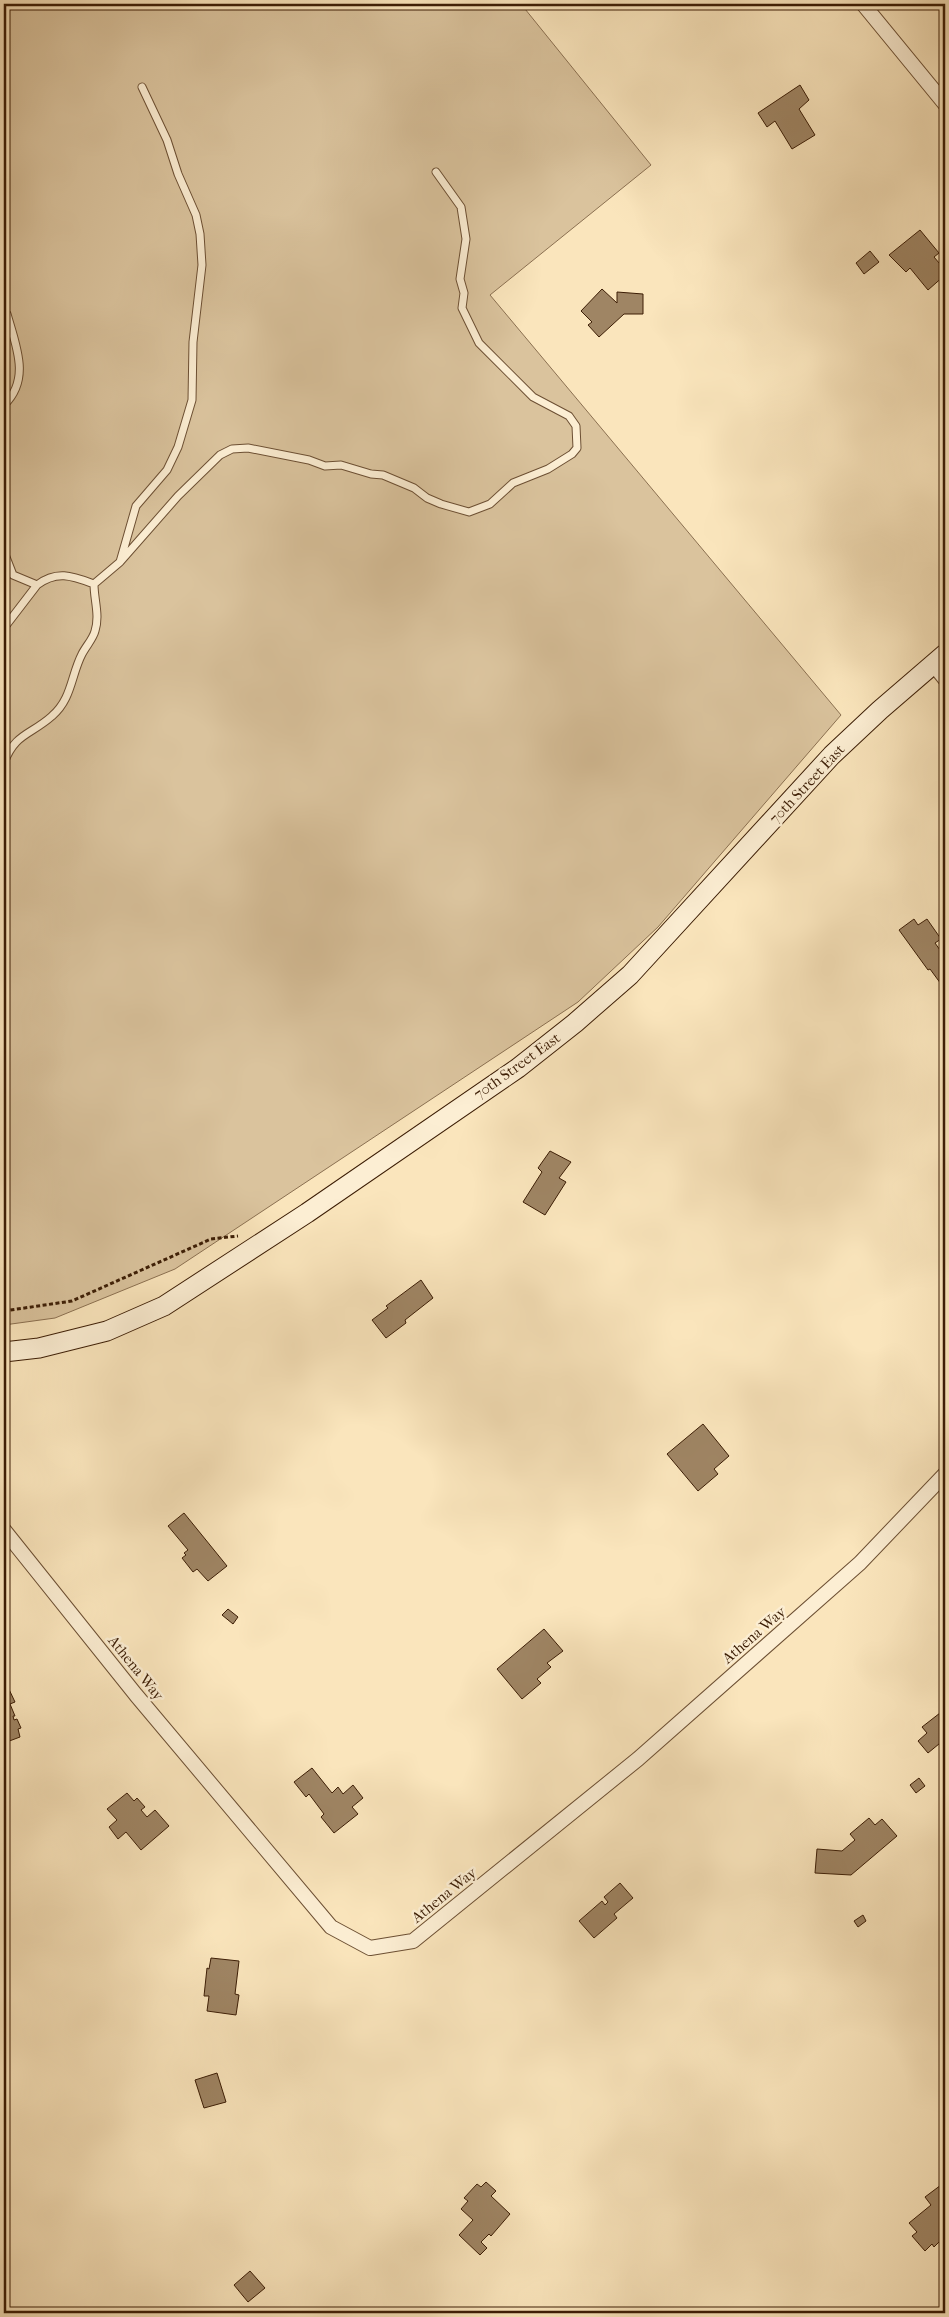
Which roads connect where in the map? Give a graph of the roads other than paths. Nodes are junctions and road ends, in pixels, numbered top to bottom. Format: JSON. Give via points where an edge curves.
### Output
{"nodes":[{"id":1,"x":863,"y":4,"type":"edge"},
{"id":2,"x":142,"y":87,"type":"dead end"},
{"id":3,"x":945,"y":104,"type":"edge"},
{"id":4,"x":436,"y":172,"type":"dead end"},
{"id":5,"x":6,"y":314,"type":"dead end"},
{"id":6,"x":4,"y":405,"type":"edge"},
{"id":7,"x":4,"y":552,"type":"edge"},
{"id":8,"x":120,"y":562,"type":"junction"},
{"id":9,"x":94,"y":584,"type":"junction"},
{"id":10,"x":37,"y":585,"type":"junction"},
{"id":11,"x":4,"y":628,"type":"edge"},
{"id":12,"x":939,"y":659,"type":"edge"},
{"id":13,"x":945,"y":679,"type":"edge"},
{"id":14,"x":4,"y":763,"type":"edge"},
{"id":15,"x":4,"y":1352,"type":"edge"},
{"id":16,"x":945,"y":1474,"type":"edge"},
{"id":17,"x":4,"y":1530,"type":"edge"}],
"edges":[{"from":1,"to":3,"type":"street"},
{"from":2,"to":8,"type":"lane","via":[[159,120],[196,215],[202,273],[194,334],[192,400],[184,430],[167,470],[136,506]]},
{"from":4,"to":8,"type":"lane","via":[[461,207],[466,239],[460,279],[464,293],[462,308],[480,343],[534,397],[569,416],[576,426],[577,448],[548,469],[513,482],[490,504],[469,512],[441,504],[383,475],[341,465],[325,466],[248,448],[232,449],[220,455],[178,496]]},
{"from":5,"to":6,"type":"lane","via":[[20,369],[17,388]]},
{"from":7,"to":10,"type":"lane","via":[[13,575]]},
{"from":8,"to":9,"type":"lane"},
{"from":9,"to":10,"type":"lane","via":[[60,574]]},
{"from":9,"to":14,"type":"lane","via":[[95,631],[82,652],[67,698],[52,717],[18,738]]},
{"from":10,"to":11,"type":"lane"},
{"from":12,"to":13,"type":"street"},
{"from":12,"to":15,"type":"main road","name":"70th Street East","via":[[832,755],[630,975],[518,1068],[307,1213],[164,1306],[107,1331],[39,1348]]},
{"from":16,"to":17,"type":"street","name":"Athena Way","via":[[860,1563],[638,1759],[413,1941],[370,1948],[331,1927],[136,1695]]}]}
